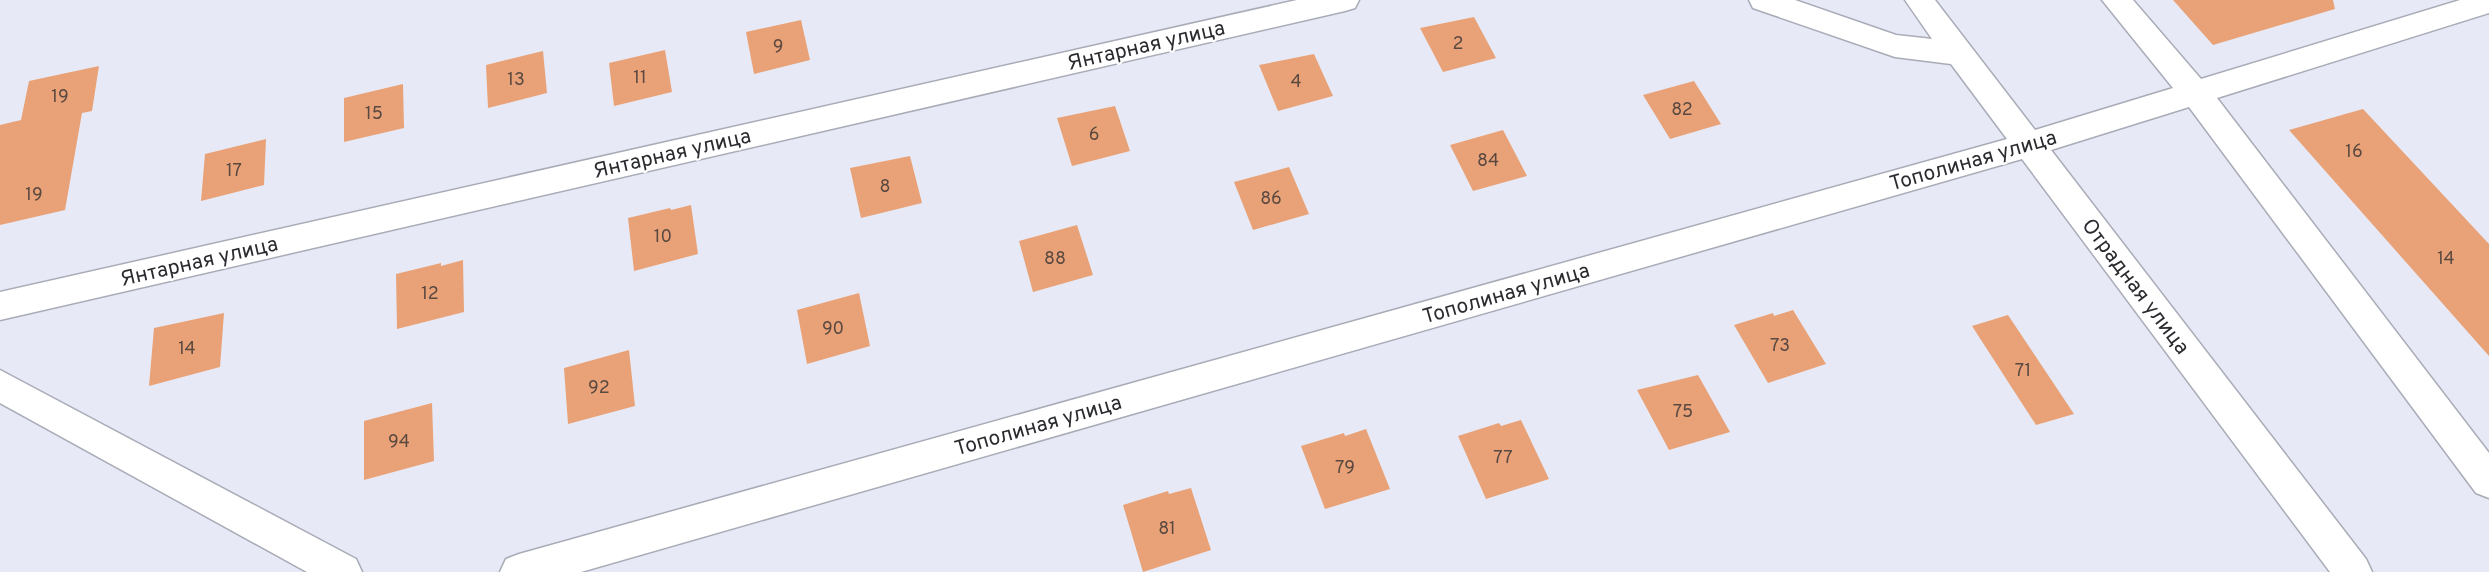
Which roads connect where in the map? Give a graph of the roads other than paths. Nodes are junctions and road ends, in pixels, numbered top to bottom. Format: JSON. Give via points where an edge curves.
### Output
{"nodes":[{"id":1,"x":1345,"y":0,"type":"edge"},
{"id":2,"x":1763,"y":0,"type":"edge"},
{"id":3,"x":1919,"y":0,"type":"edge"},
{"id":4,"x":2116,"y":0,"type":"edge"},
{"id":5,"x":2489,"y":2,"type":"edge"},
{"id":6,"x":1959,"y":54,"type":"junction"},
{"id":7,"x":2196,"y":94,"type":"junction"},
{"id":8,"x":2028,"y":145,"type":"junction"},
{"id":9,"x":0,"y":306,"type":"edge"},
{"id":10,"x":0,"y":385,"type":"edge"},
{"id":11,"x":2489,"y":481,"type":"edge"},
{"id":12,"x":343,"y":572,"type":"edge"},
{"id":13,"x":519,"y":572,"type":"edge"},
{"id":14,"x":2353,"y":572,"type":"edge"}],
"edges":[{"from":1,"to":9,"type":"street","name":"Янтарная улица"},
{"from":2,"to":6,"type":"street","via":[[1895,46]]},
{"from":3,"to":6,"type":"street","name":"Отрадная улица"},
{"from":4,"to":7,"type":"street"},
{"from":5,"to":7,"type":"street","name":"Тополиная улица"},
{"from":6,"to":8,"type":"street","name":"Отрадная улица"},
{"from":7,"to":8,"type":"street","name":"Тополиная улица"},
{"from":7,"to":11,"type":"street"},
{"from":8,"to":13,"type":"street","name":"Тополиная улица"},
{"from":8,"to":14,"type":"street","name":"Отрадная улица"},
{"from":10,"to":12,"type":"street"}]}
